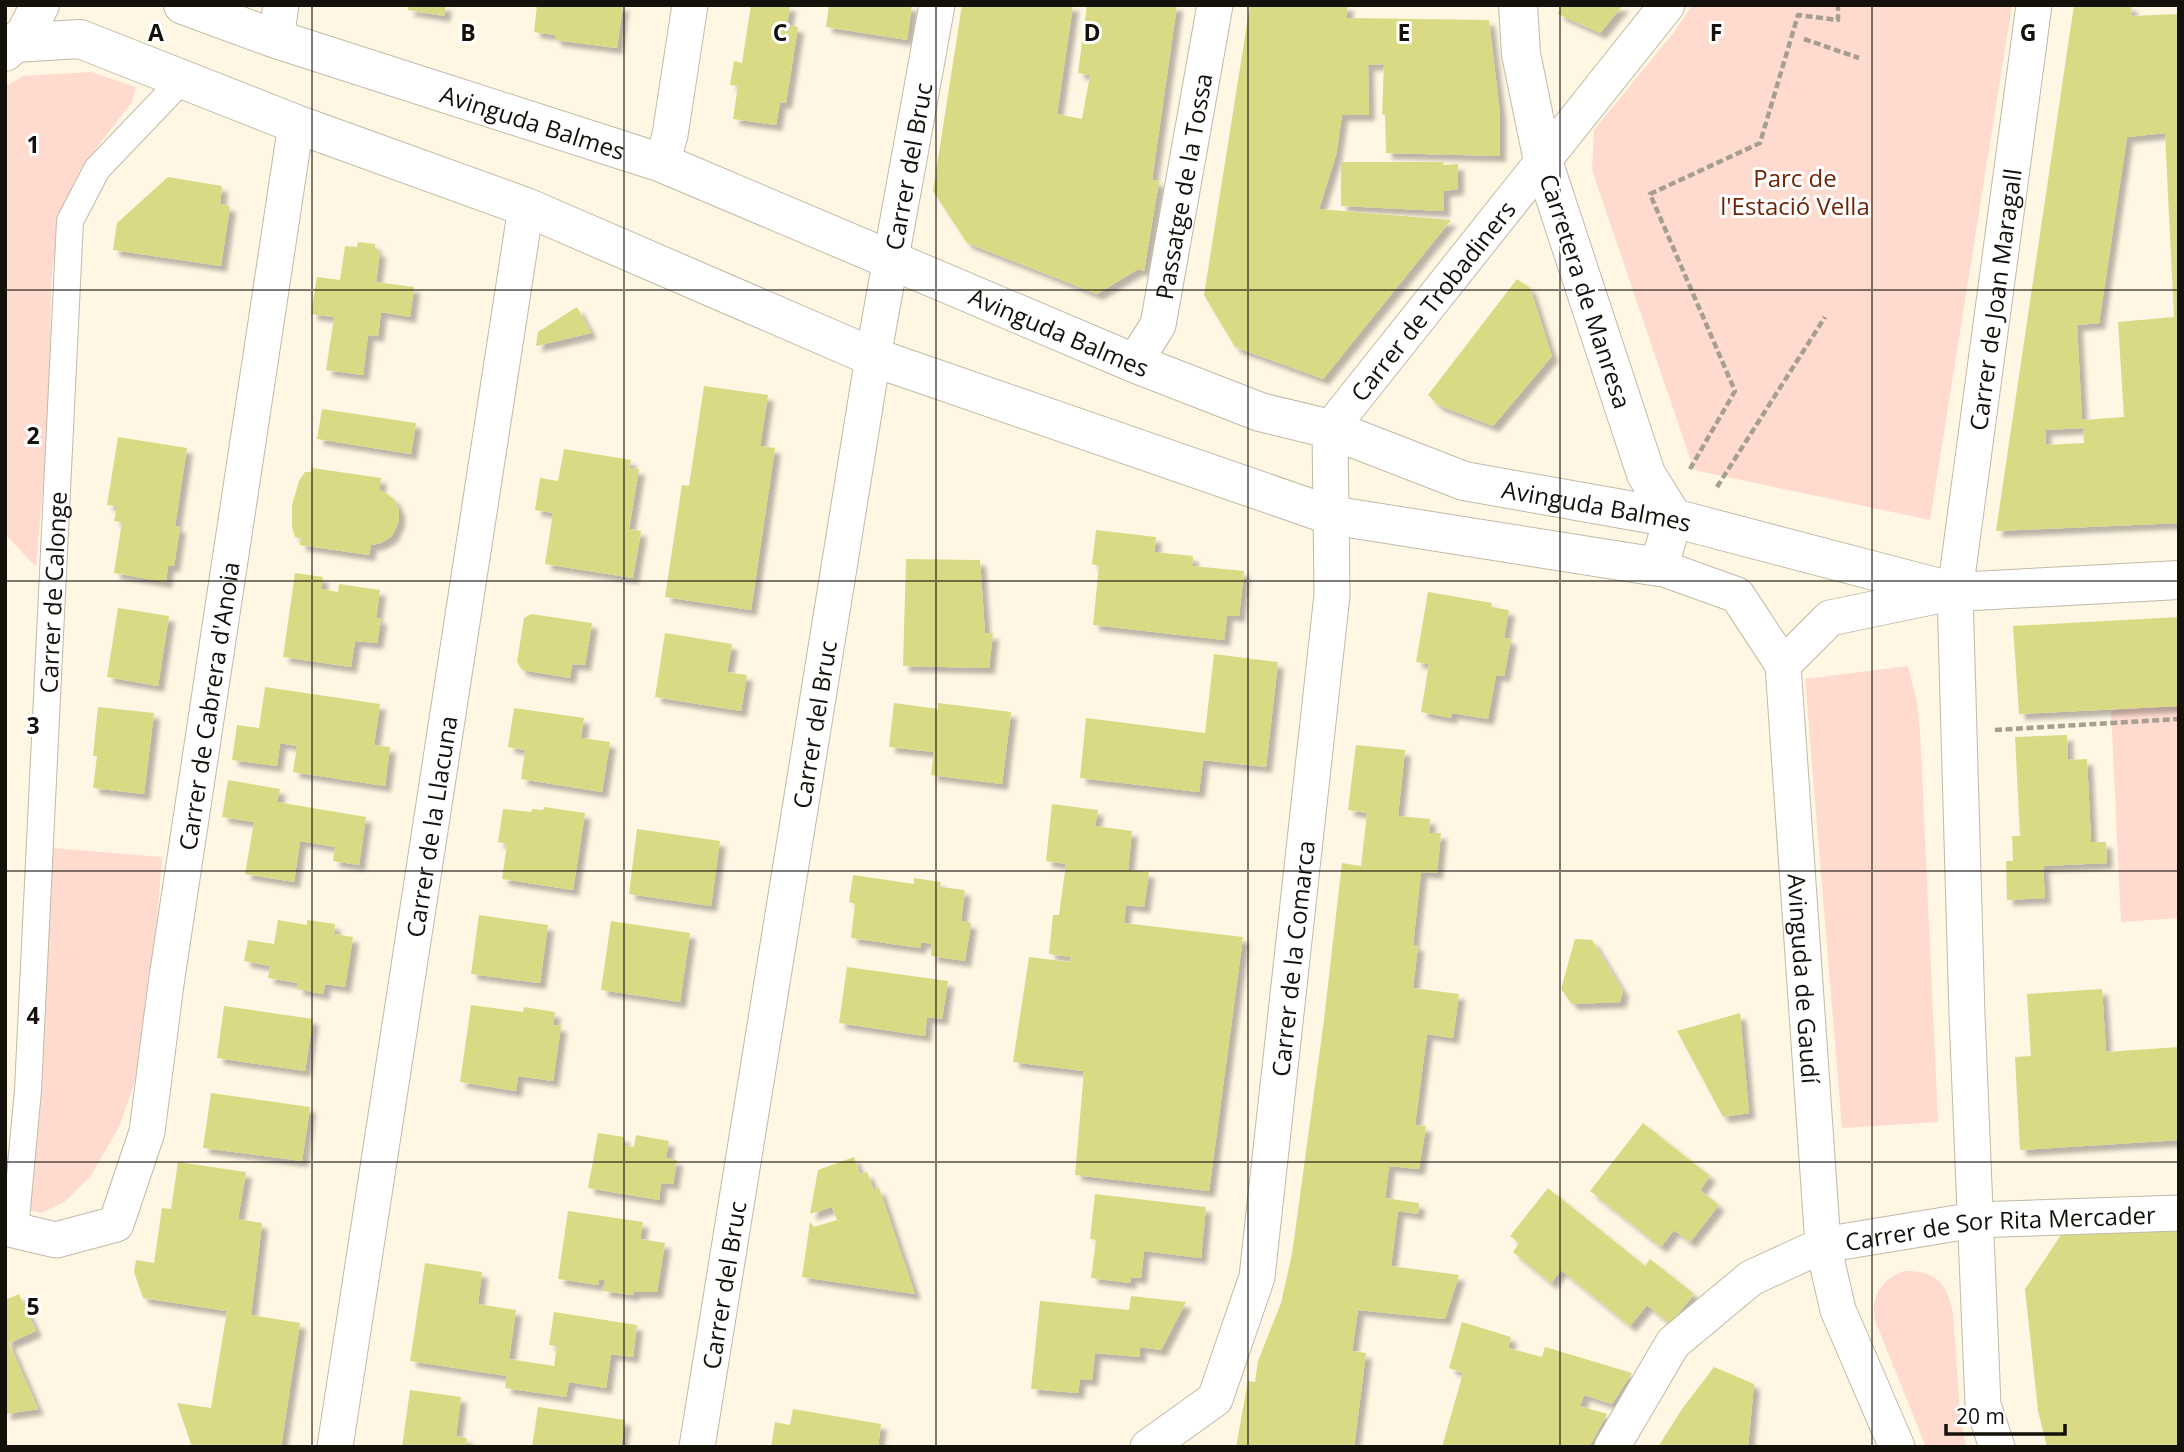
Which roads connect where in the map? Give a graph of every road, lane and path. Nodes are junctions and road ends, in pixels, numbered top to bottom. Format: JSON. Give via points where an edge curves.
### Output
{"nodes":[{"id":1,"x":40,"y":5,"type":"edge"},
{"id":2,"x":183,"y":5,"type":"edge"},
{"id":3,"x":690,"y":5,"type":"edge"},
{"id":4,"x":937,"y":5,"type":"edge"},
{"id":5,"x":1215,"y":5,"type":"edge"},
{"id":6,"x":1518,"y":5,"type":"edge"},
{"id":7,"x":1667,"y":5,"type":"edge"},
{"id":8,"x":1838,"y":5,"type":"edge"},
{"id":9,"x":2034,"y":5,"type":"edge"},
{"id":10,"x":279,"y":22,"type":"edge"},
{"id":11,"x":1804,"y":39,"type":"dead end"},
{"id":12,"x":10,"y":48,"type":"edge"},
{"id":13,"x":1859,"y":58,"type":"dead end"},
{"id":14,"x":183,"y":79,"type":"junction"},
{"id":15,"x":296,"y":124,"type":"junction"},
{"id":16,"x":1543,"y":161,"type":"junction"},
{"id":17,"x":662,"y":163,"type":"junction"},
{"id":18,"x":526,"y":206,"type":"junction"},
{"id":19,"x":892,"y":262,"type":"junction"},
{"id":20,"x":1825,"y":317,"type":"dead end"},
{"id":21,"x":873,"y":357,"type":"junction"},
{"id":22,"x":1134,"y":363,"type":"junction"},
{"id":23,"x":1330,"y":429,"type":"junction"},
{"id":24,"x":1689,"y":472,"type":"dead end"},
{"id":25,"x":1717,"y":486,"type":"dead end"},
{"id":26,"x":1330,"y":515,"type":"junction"},
{"id":27,"x":1673,"y":518,"type":"junction"},
{"id":28,"x":1659,"y":567,"type":"junction"},
{"id":29,"x":2179,"y":580,"type":"edge"},
{"id":30,"x":1955,"y":592,"type":"junction"},
{"id":31,"x":1783,"y":665,"type":"junction"},
{"id":32,"x":2179,"y":719,"type":"edge"},
{"id":33,"x":1994,"y":730,"type":"dead end"},
{"id":34,"x":2179,"y":1213,"type":"edge"},
{"id":35,"x":1975,"y":1220,"type":"junction"},
{"id":36,"x":10,"y":1229,"type":"edge"},
{"id":37,"x":1823,"y":1245,"type":"junction"},
{"id":38,"x":335,"y":1447,"type":"edge"},
{"id":39,"x":697,"y":1447,"type":"edge"},
{"id":40,"x":1147,"y":1447,"type":"edge"},
{"id":41,"x":1612,"y":1447,"type":"edge"},
{"id":42,"x":1897,"y":1447,"type":"edge"},
{"id":43,"x":1997,"y":1447,"type":"edge"}],
"edges":[{"from":1,"to":12,"type":"street","via":[[25,34]]},
{"from":2,"to":10,"type":"street","name":"Avinguda Balmes"},
{"from":3,"to":17,"type":"street"},
{"from":4,"to":19,"type":"street","name":"Carrer del Bruc"},
{"from":5,"to":22,"type":"street","name":"Passatge de la Tossa","via":[[1158,325]]},
{"from":6,"to":16,"type":"street","name":"Carretera de Manresa","via":[[1521,54]]},
{"from":7,"to":16,"type":"street","name":"Carrer de Trobadiners"},
{"from":8,"to":24,"type":"path","via":[[1838,20],[1798,15],[1760,143],[1650,194],[1735,391]]},
{"from":9,"to":30,"type":"street","name":"Carrer de Joan Maragall"},
{"from":10,"to":17,"type":"street","name":"Avinguda Balmes"},
{"from":11,"to":13,"type":"path"},
{"from":12,"to":14,"type":"street","name":"Avinguda Balmes","via":[[80,39]]},
{"from":14,"to":15,"type":"street","name":"Avinguda Balmes"},
{"from":14,"to":36,"type":"street","name":"Carrer de Calonge","via":[[97,169],[70,221],[28,1090]]},
{"from":15,"to":18,"type":"street","name":"Avinguda Balmes"},
{"from":15,"to":36,"type":"street","name":"Carrer de Cabrera d'Anoia","via":[[147,1132],[116,1224],[56,1240]]},
{"from":16,"to":23,"type":"street","name":"Carrer de Trobadiners"},
{"from":16,"to":27,"type":"street","name":"Carretera de Manresa","via":[[1646,474]]},
{"from":17,"to":19,"type":"street","name":"Avinguda Balmes"},
{"from":18,"to":21,"type":"street","name":"Avinguda Balmes"},
{"from":18,"to":38,"type":"street","name":"Carrer de la Llacuna"},
{"from":19,"to":21,"type":"street","name":"Carrer del Bruc"},
{"from":19,"to":22,"type":"street","name":"Avinguda Balmes"},
{"from":20,"to":25,"type":"path"},
{"from":21,"to":26,"type":"street","name":"Avinguda Balmes"},
{"from":21,"to":39,"type":"street","name":"Carrer del Bruc"},
{"from":22,"to":23,"type":"street","name":"Avinguda Balmes","via":[[1260,412]]},
{"from":23,"to":26,"type":"street","name":"Carrer de la Comarca"},
{"from":23,"to":27,"type":"street","name":"Avinguda Balmes","via":[[1464,481]]},
{"from":26,"to":28,"type":"street","name":"Avinguda Balmes"},
{"from":26,"to":40,"type":"street","name":"Carrer de la Comarca","via":[[1332,595],[1257,1277],[1215,1399]]},
{"from":27,"to":28,"type":"street"},
{"from":27,"to":30,"type":"street","name":"Avinguda Balmes"},
{"from":28,"to":31,"type":"street","name":"Avinguda de Gaudí","via":[[1737,595]]},
{"from":29,"to":30,"type":"street","name":"Avinguda Balmes"},
{"from":30,"to":31,"type":"street","name":"Avinguda Balmes","via":[[1830,618]]},
{"from":30,"to":35,"type":"street"},
{"from":31,"to":37,"type":"street","name":"Avinguda de Gaudí"},
{"from":32,"to":33,"type":"path"},
{"from":34,"to":35,"type":"street","name":"Carrer de Sor Rita Mercader"},
{"from":35,"to":37,"type":"street","name":"Carrer de Sor Rita Mercader"},
{"from":35,"to":43,"type":"street","via":[[1983,1405]]},
{"from":37,"to":41,"type":"street","name":"Carrer de Sor Rita Mercader","via":[[1751,1278],[1673,1343]]},
{"from":37,"to":42,"type":"street","name":"Avinguda de Gaudí","via":[[1839,1310]]}]}
